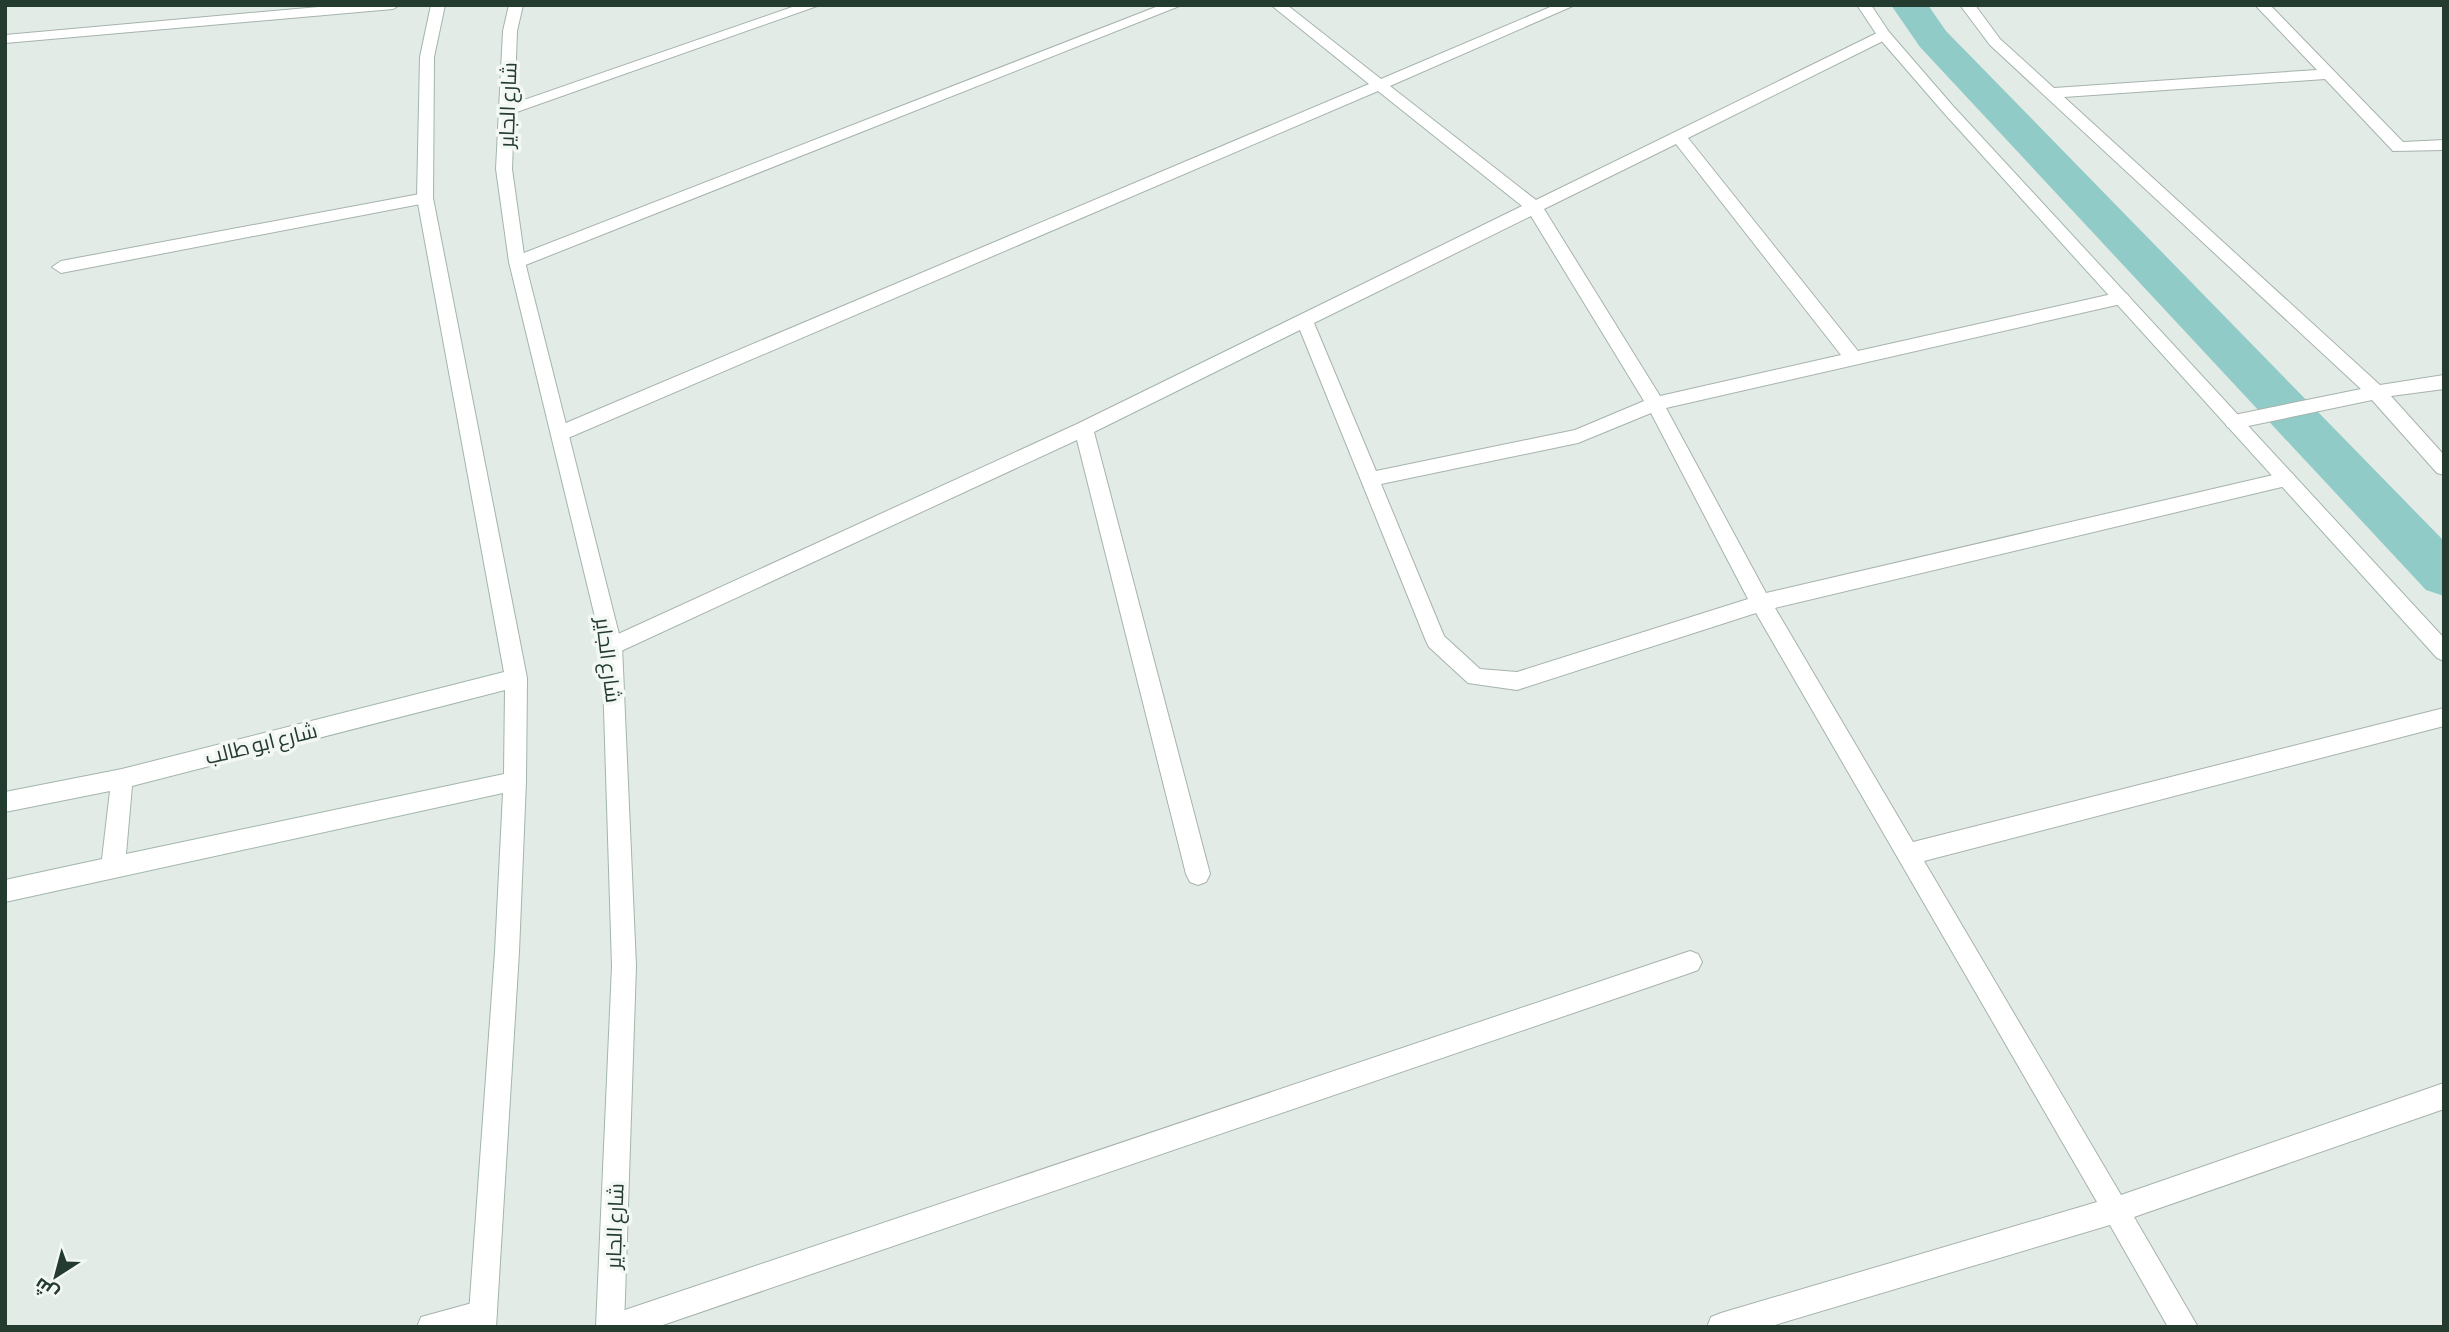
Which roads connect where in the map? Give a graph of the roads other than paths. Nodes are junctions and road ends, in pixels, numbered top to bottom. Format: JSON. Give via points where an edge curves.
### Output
{"nodes":[{"id":1,"x":393,"y":5,"type":"edge"},
{"id":2,"x":438,"y":5,"type":"edge"},
{"id":3,"x":516,"y":5,"type":"edge"},
{"id":4,"x":813,"y":5,"type":"edge"},
{"id":5,"x":1175,"y":5,"type":"edge"},
{"id":6,"x":1278,"y":5,"type":"edge"},
{"id":7,"x":1568,"y":5,"type":"edge"},
{"id":8,"x":1864,"y":5,"type":"edge"},
{"id":9,"x":1967,"y":5,"type":"edge"},
{"id":10,"x":2262,"y":5,"type":"edge"},
{"id":11,"x":1885,"y":35,"type":"junction"},
{"id":12,"x":5,"y":38,"type":"edge"},
{"id":13,"x":2329,"y":74,"type":"junction"},
{"id":14,"x":1382,"y":86,"type":"junction"},
{"id":15,"x":2053,"y":93,"type":"junction"},
{"id":16,"x":506,"y":111,"type":"junction"},
{"id":17,"x":1678,"y":136,"type":"junction"},
{"id":18,"x":2444,"y":145,"type":"edge"},
{"id":19,"x":425,"y":198,"type":"junction"},
{"id":20,"x":1535,"y":206,"type":"junction"},
{"id":21,"x":517,"y":262,"type":"junction"},
{"id":22,"x":61,"y":267,"type":"dead end"},
{"id":23,"x":2121,"y":298,"type":"junction"},
{"id":24,"x":1304,"y":319,"type":"junction"},
{"id":25,"x":1854,"y":359,"type":"junction"},
{"id":26,"x":2444,"y":382,"type":"edge"},
{"id":27,"x":2376,"y":391,"type":"junction"},
{"id":28,"x":1656,"y":404,"type":"junction"},
{"id":29,"x":2234,"y":422,"type":"junction"},
{"id":30,"x":1084,"y":429,"type":"junction"},
{"id":31,"x":561,"y":433,"type":"junction"},
{"id":32,"x":2444,"y":468,"type":"edge"},
{"id":33,"x":1370,"y":479,"type":"junction"},
{"id":34,"x":2286,"y":479,"type":"junction"},
{"id":35,"x":1761,"y":603,"type":"junction"},
{"id":36,"x":612,"y":646,"type":"junction"},
{"id":37,"x":2444,"y":652,"type":"edge"},
{"id":38,"x":516,"y":678,"type":"junction"},
{"id":39,"x":2444,"y":716,"type":"edge"},
{"id":40,"x":122,"y":779,"type":"junction"},
{"id":41,"x":515,"y":781,"type":"junction"},
{"id":42,"x":5,"y":802,"type":"edge"},
{"id":43,"x":1909,"y":854,"type":"junction"},
{"id":44,"x":113,"y":869,"type":"junction"},
{"id":45,"x":1198,"y":874,"type":"dead end"},
{"id":46,"x":5,"y":891,"type":"edge"},
{"id":47,"x":1690,"y":962,"type":"dead end"},
{"id":48,"x":2444,"y":1096,"type":"edge"},
{"id":49,"x":2115,"y":1210,"type":"junction"},
{"id":50,"x":482,"y":1320,"type":"edge"},
{"id":51,"x":431,"y":1327,"type":"edge"},
{"id":52,"x":610,"y":1327,"type":"edge"},
{"id":53,"x":616,"y":1327,"type":"edge"},
{"id":54,"x":1721,"y":1327,"type":"edge"},
{"id":55,"x":2184,"y":1327,"type":"edge"}],
"edges":[{"from":1,"to":12,"type":"street"},
{"from":2,"to":19,"type":"street","via":[[427,57]]},
{"from":3,"to":16,"type":"street","name":"شارع الجاير","via":[[510,31]]},
{"from":4,"to":16,"type":"street"},
{"from":5,"to":21,"type":"street"},
{"from":6,"to":14,"type":"street"},
{"from":7,"to":14,"type":"street"},
{"from":8,"to":11,"type":"street"},
{"from":9,"to":15,"type":"street","via":[[1996,42]]},
{"from":10,"to":13,"type":"street"},
{"from":11,"to":17,"type":"street"},
{"from":11,"to":23,"type":"street"},
{"from":13,"to":15,"type":"street"},
{"from":13,"to":18,"type":"street","via":[[2399,146]]},
{"from":14,"to":20,"type":"street"},
{"from":14,"to":31,"type":"street"},
{"from":15,"to":27,"type":"street"},
{"from":16,"to":21,"type":"street","name":"شارع الجاير","via":[[504,169]]},
{"from":17,"to":20,"type":"street"},
{"from":17,"to":25,"type":"street"},
{"from":19,"to":22,"type":"street"},
{"from":19,"to":38,"type":"street"},
{"from":20,"to":24,"type":"street"},
{"from":20,"to":28,"type":"street"},
{"from":21,"to":31,"type":"street","name":"شارع الجاير"},
{"from":23,"to":25,"type":"street"},
{"from":23,"to":29,"type":"street"},
{"from":24,"to":30,"type":"street"},
{"from":24,"to":33,"type":"street"},
{"from":25,"to":28,"type":"street"},
{"from":26,"to":27,"type":"street"},
{"from":27,"to":29,"type":"street"},
{"from":27,"to":32,"type":"street"},
{"from":28,"to":33,"type":"street","via":[[1578,436]]},
{"from":28,"to":35,"type":"street"},
{"from":29,"to":34,"type":"street"},
{"from":30,"to":36,"type":"street"},
{"from":30,"to":45,"type":"street"},
{"from":31,"to":36,"type":"street","name":"شارع الجاير"},
{"from":33,"to":35,"type":"street","via":[[1436,641],[1475,677],[1517,681]]},
{"from":34,"to":35,"type":"street"},
{"from":34,"to":37,"type":"street"},
{"from":35,"to":43,"type":"street"},
{"from":36,"to":52,"type":"street","name":"شارع الجاير","via":[[624,966]]},
{"from":38,"to":40,"type":"street","name":"شارع ابو طالب"},
{"from":38,"to":41,"type":"street"},
{"from":39,"to":43,"type":"street"},
{"from":40,"to":42,"type":"street","name":"شارع ابو طالب"},
{"from":40,"to":44,"type":"street"},
{"from":41,"to":44,"type":"street"},
{"from":41,"to":50,"type":"street"},
{"from":43,"to":49,"type":"street"},
{"from":44,"to":46,"type":"street"},
{"from":47,"to":53,"type":"street"},
{"from":48,"to":49,"type":"street"},
{"from":49,"to":54,"type":"street"},
{"from":49,"to":55,"type":"street"},
{"from":50,"to":51,"type":"street"}]}
